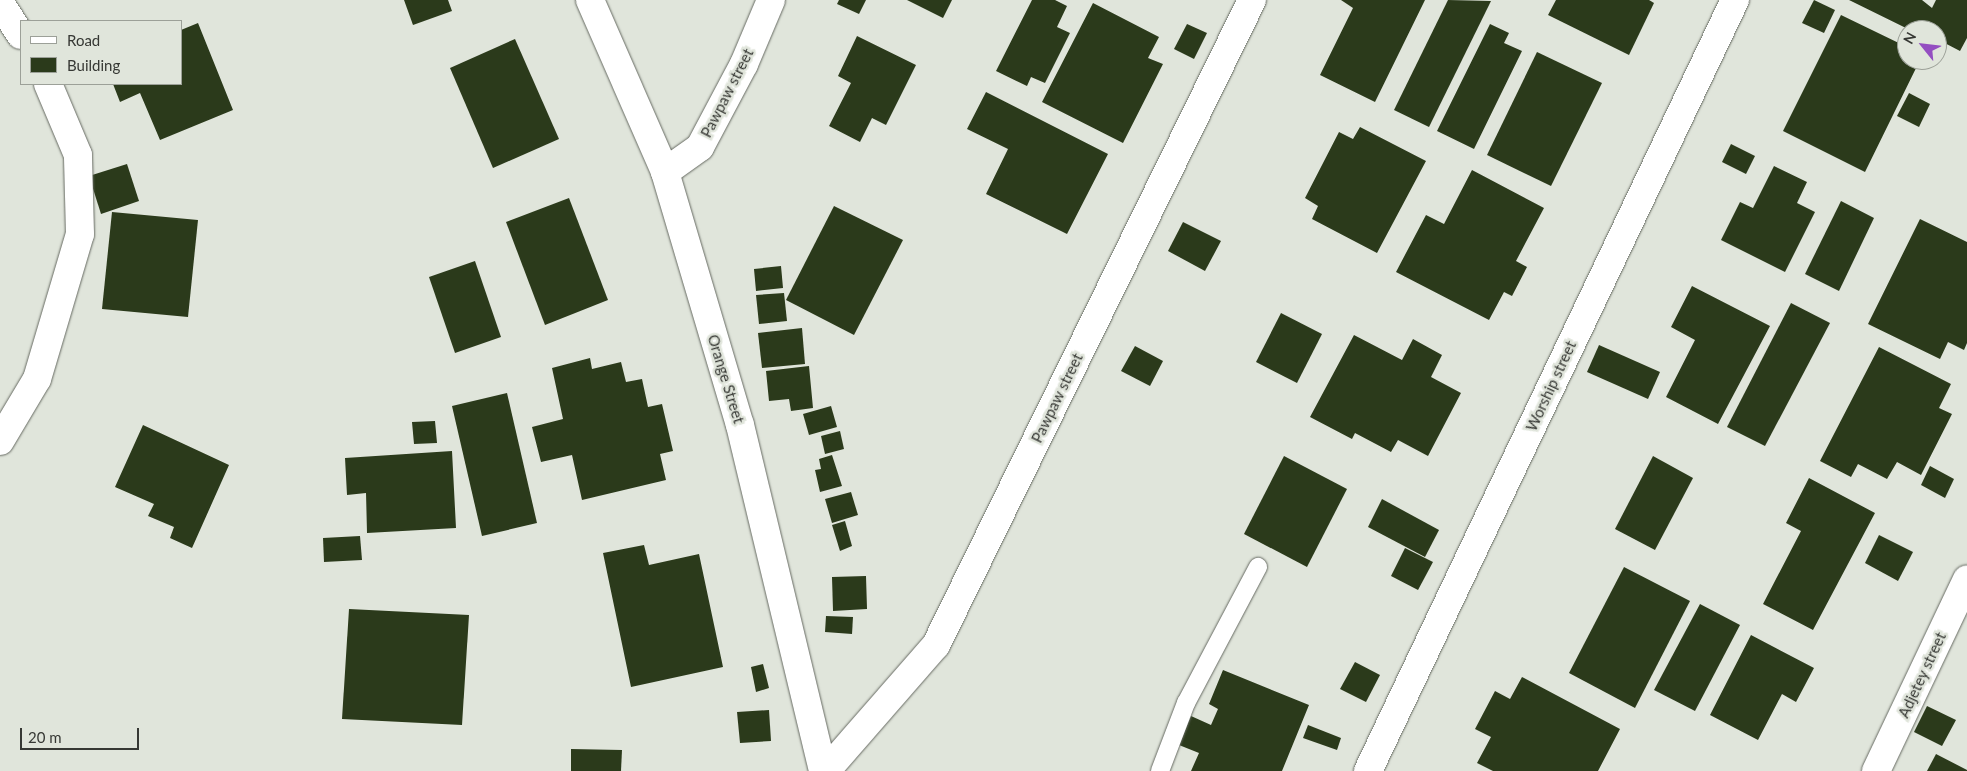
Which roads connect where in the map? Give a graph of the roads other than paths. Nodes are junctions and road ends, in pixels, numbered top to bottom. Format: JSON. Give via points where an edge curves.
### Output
{"nodes":[{"id":1,"x":590,"y":0,"type":"edge"},
{"id":2,"x":771,"y":0,"type":"edge"},
{"id":3,"x":1252,"y":0,"type":"edge"},
{"id":4,"x":1735,"y":0,"type":"edge"},
{"id":5,"x":0,"y":3,"type":"edge"},
{"id":6,"x":20,"y":33,"type":"edge"},
{"id":7,"x":48,"y":85,"type":"edge"},
{"id":8,"x":665,"y":172,"type":"junction"},
{"id":9,"x":0,"y":442,"type":"edge"},
{"id":10,"x":1258,"y":567,"type":"dead end"},
{"id":11,"x":1967,"y":579,"type":"edge"},
{"id":12,"x":824,"y":771,"type":"edge"},
{"id":13,"x":1160,"y":771,"type":"edge"},
{"id":14,"x":1368,"y":771,"type":"edge"},
{"id":15,"x":1876,"y":771,"type":"edge"}],
"edges":[{"from":1,"to":8,"type":"street","name":"Orange Street"},
{"from":2,"to":8,"type":"street","name":"Pawpaw street","via":[[744,64],[700,147]]},
{"from":3,"to":12,"type":"street","name":"Pawpaw street","via":[[936,646]]},
{"from":4,"to":14,"type":"street","name":"Worship street"},
{"from":5,"to":6,"type":"street"},
{"from":7,"to":9,"type":"street","via":[[78,155],[80,234],[36,379]]},
{"from":8,"to":12,"type":"street","name":"Orange Street","via":[[740,425]]},
{"from":10,"to":13,"type":"lane","via":[[1186,703]]},
{"from":11,"to":15,"type":"street","name":"Adjetey street"}]}
